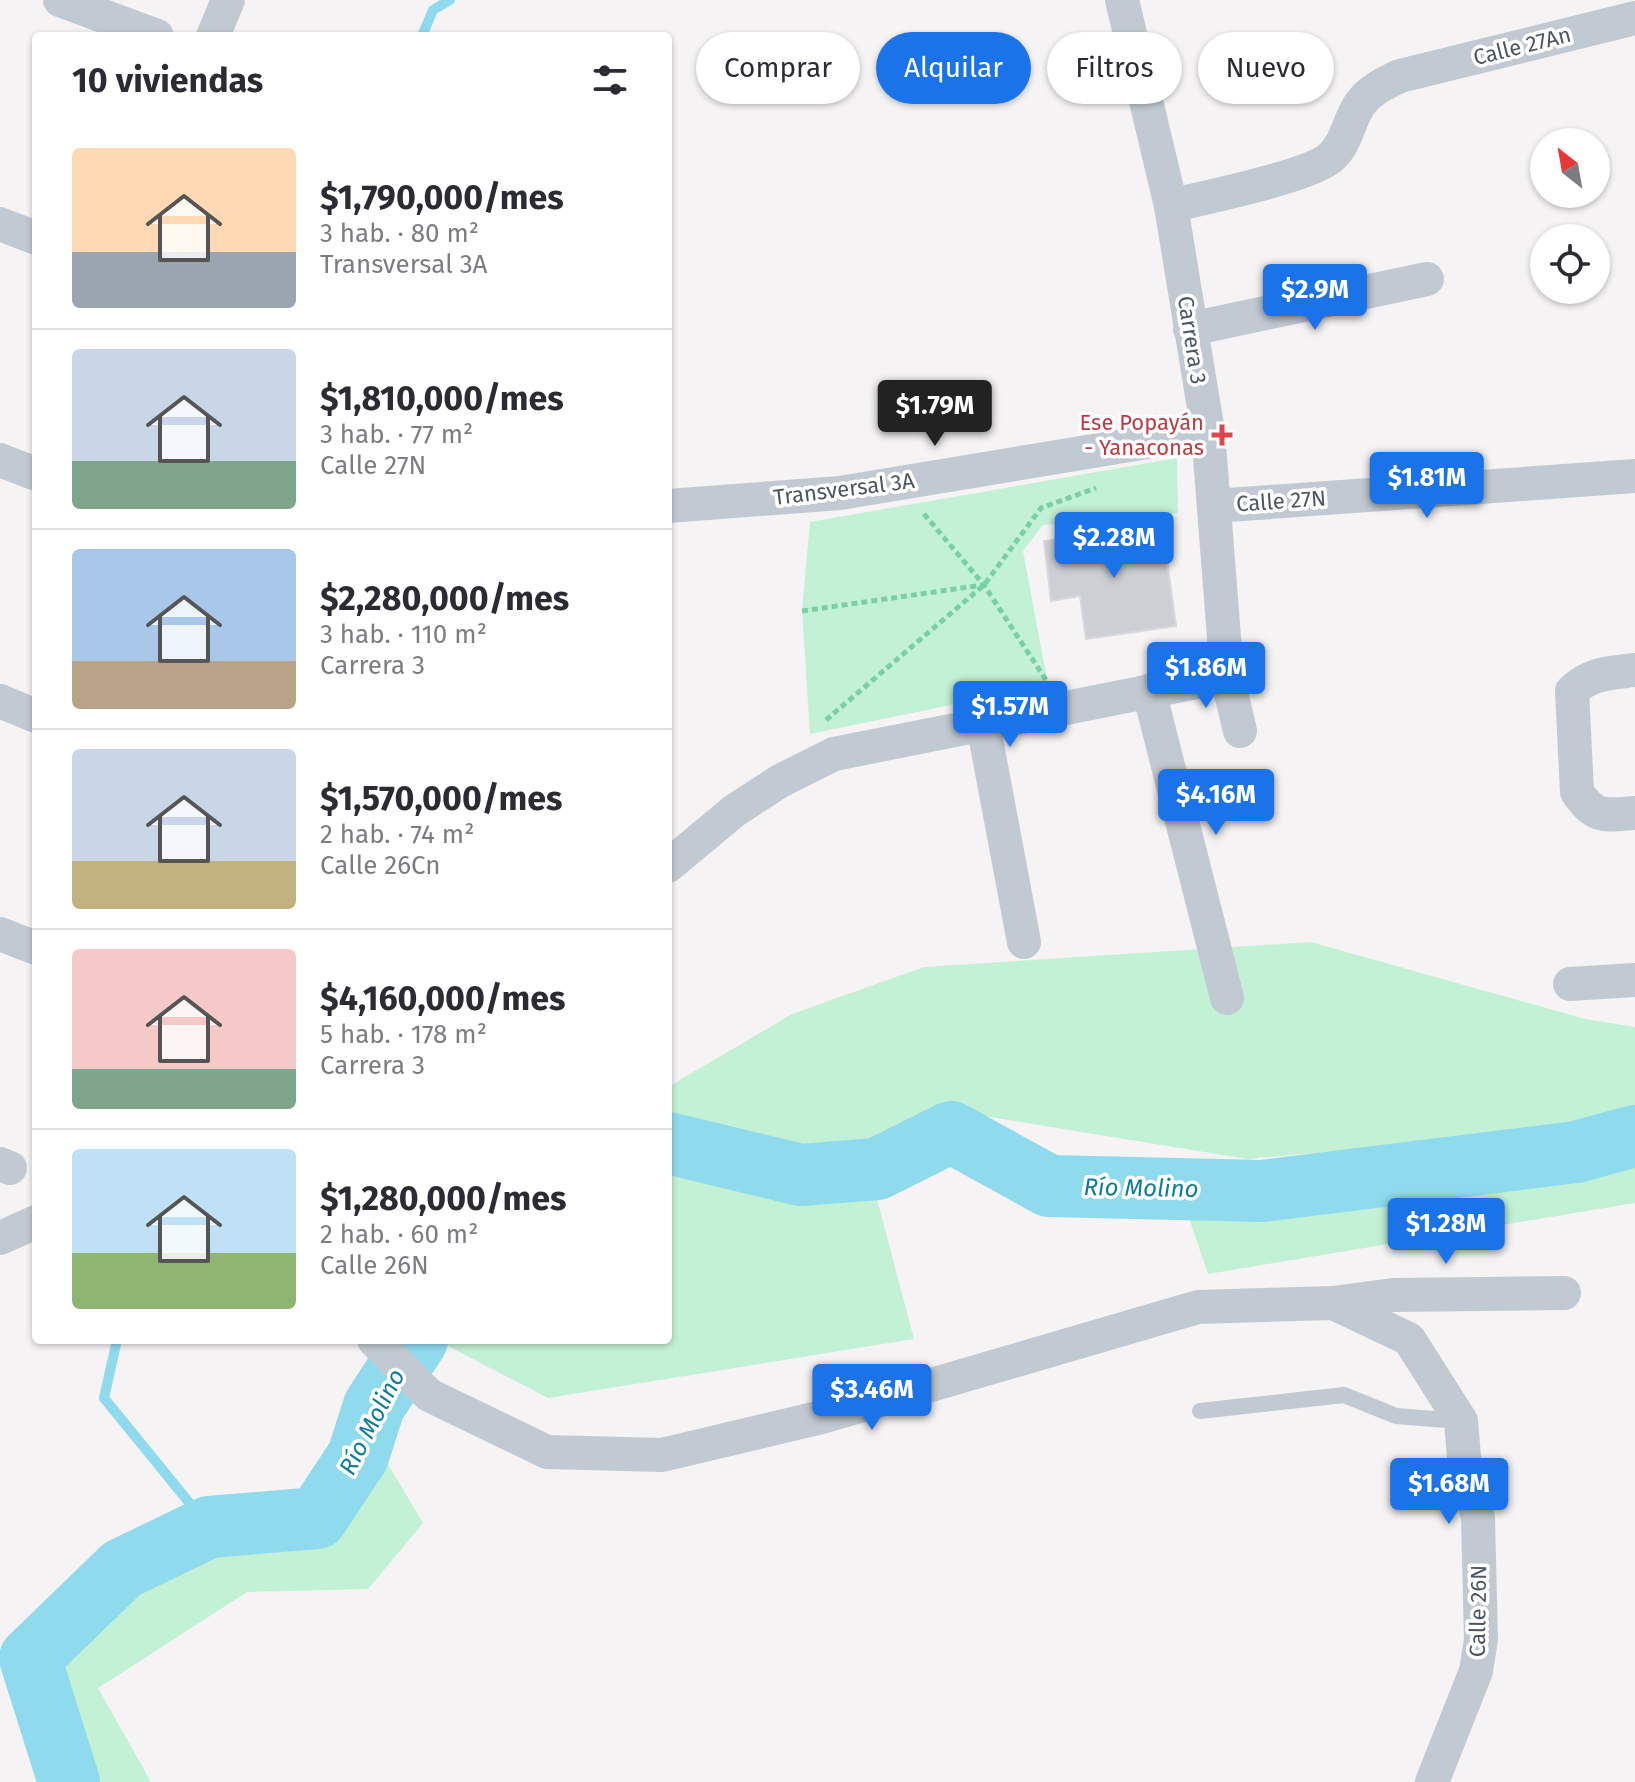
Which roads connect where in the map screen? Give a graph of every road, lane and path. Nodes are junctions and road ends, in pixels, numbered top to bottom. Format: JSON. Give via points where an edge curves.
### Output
{"nodes":[{"id":1,"x":60,"y":0,"type":"edge"},
{"id":2,"x":228,"y":0,"type":"edge"},
{"id":3,"x":1122,"y":0,"type":"edge"},
{"id":4,"x":1635,"y":18,"type":"edge"},
{"id":5,"x":146,"y":32,"type":"edge"},
{"id":6,"x":215,"y":32,"type":"edge"},
{"id":7,"x":1171,"y":206,"type":"junction"},
{"id":8,"x":0,"y":224,"type":"edge"},
{"id":9,"x":32,"y":236,"type":"edge"},
{"id":10,"x":1427,"y":279,"type":"dead end"},
{"id":11,"x":1190,"y":329,"type":"junction"},
{"id":12,"x":1208,"y":432,"type":"junction"},
{"id":13,"x":0,"y":460,"type":"edge"},
{"id":14,"x":32,"y":472,"type":"edge"},
{"id":15,"x":1635,"y":476,"type":"edge"},
{"id":16,"x":898,"y":483,"type":"junction"},
{"id":17,"x":1109,"y":483,"type":"dead end"},
{"id":18,"x":672,"y":506,"type":"edge"},
{"id":19,"x":1214,"y":506,"type":"junction"},
{"id":20,"x":984,"y":585,"type":"junction"},
{"id":21,"x":802,"y":611,"type":"dead end"},
{"id":22,"x":1635,"y":670,"type":"edge"},
{"id":23,"x":1227,"y":676,"type":"junction"},
{"id":24,"x":1149,"y":691,"type":"junction"},
{"id":25,"x":0,"y":701,"type":"edge"},
{"id":26,"x":1061,"y":709,"type":"junction"},
{"id":27,"x":32,"y":714,"type":"edge"},
{"id":28,"x":822,"y":724,"type":"dead end"},
{"id":29,"x":983,"y":724,"type":"junction"},
{"id":30,"x":1240,"y":731,"type":"dead end"},
{"id":31,"x":1635,"y":813,"type":"edge"},
{"id":32,"x":672,"y":863,"type":"edge"},
{"id":33,"x":0,"y":934,"type":"edge"},
{"id":34,"x":1024,"y":942,"type":"dead end"},
{"id":35,"x":32,"y":946,"type":"edge"},
{"id":36,"x":1635,"y":980,"type":"edge"},
{"id":37,"x":1570,"y":984,"type":"dead end"},
{"id":38,"x":1227,"y":998,"type":"dead end"},
{"id":39,"x":32,"y":1224,"type":"edge"},
{"id":40,"x":0,"y":1238,"type":"edge"},
{"id":41,"x":1564,"y":1293,"type":"dead end"},
{"id":42,"x":1333,"y":1303,"type":"junction"},
{"id":43,"x":378,"y":1344,"type":"edge"},
{"id":44,"x":1200,"y":1411,"type":"dead end"},
{"id":45,"x":1461,"y":1421,"type":"junction"},
{"id":46,"x":1432,"y":1782,"type":"edge"}],
"edges":[{"from":1,"to":5,"type":"street"},
{"from":2,"to":6,"type":"street"},
{"from":3,"to":7,"type":"street","name":"Carrera 3"},
{"from":4,"to":7,"type":"street","name":"Calle 27An","via":[[1400,76],[1375,88],[1359,105],[1331,158]]},
{"from":7,"to":11,"type":"street","name":"Carrera 3"},
{"from":8,"to":9,"type":"street"},
{"from":10,"to":11,"type":"street"},
{"from":11,"to":12,"type":"street","name":"Carrera 3"},
{"from":12,"to":16,"type":"street","name":"Transversal 3A"},
{"from":12,"to":19,"type":"street","name":"Carrera 3"},
{"from":13,"to":14,"type":"street"},
{"from":15,"to":19,"type":"street","name":"Calle 27N"},
{"from":16,"to":18,"type":"street","name":"Transversal 3A","via":[[840,493]]},
{"from":16,"to":20,"type":"path"},
{"from":17,"to":20,"type":"path","via":[[1041,508]]},
{"from":19,"to":23,"type":"street","name":"Carrera 3"},
{"from":20,"to":21,"type":"path"},
{"from":20,"to":26,"type":"path"},
{"from":20,"to":28,"type":"path"},
{"from":22,"to":31,"type":"street","via":[[1598,674],[1572,691],[1577,792],[1600,815]]},
{"from":23,"to":24,"type":"street"},
{"from":23,"to":30,"type":"street","name":"Carrera 3"},
{"from":24,"to":26,"type":"street"},
{"from":24,"to":38,"type":"street"},
{"from":25,"to":27,"type":"street"},
{"from":26,"to":29,"type":"street"},
{"from":29,"to":32,"type":"street","via":[[834,754],[734,811]]},
{"from":29,"to":34,"type":"street"},
{"from":33,"to":35,"type":"street"},
{"from":36,"to":37,"type":"street"},
{"from":39,"to":40,"type":"street"},
{"from":41,"to":42,"type":"street","via":[[1393,1295]]},
{"from":42,"to":43,"type":"street","via":[[1198,1307],[822,1417],[662,1455],[547,1452],[429,1395]]},
{"from":42,"to":45,"type":"street","name":"Calle 26N","via":[[1409,1339]]},
{"from":44,"to":45,"type":"lane","via":[[1344,1395],[1396,1416]]},
{"from":45,"to":46,"type":"street","name":"Calle 26N","via":[[1478,1518],[1481,1639],[1476,1671]]}]}
